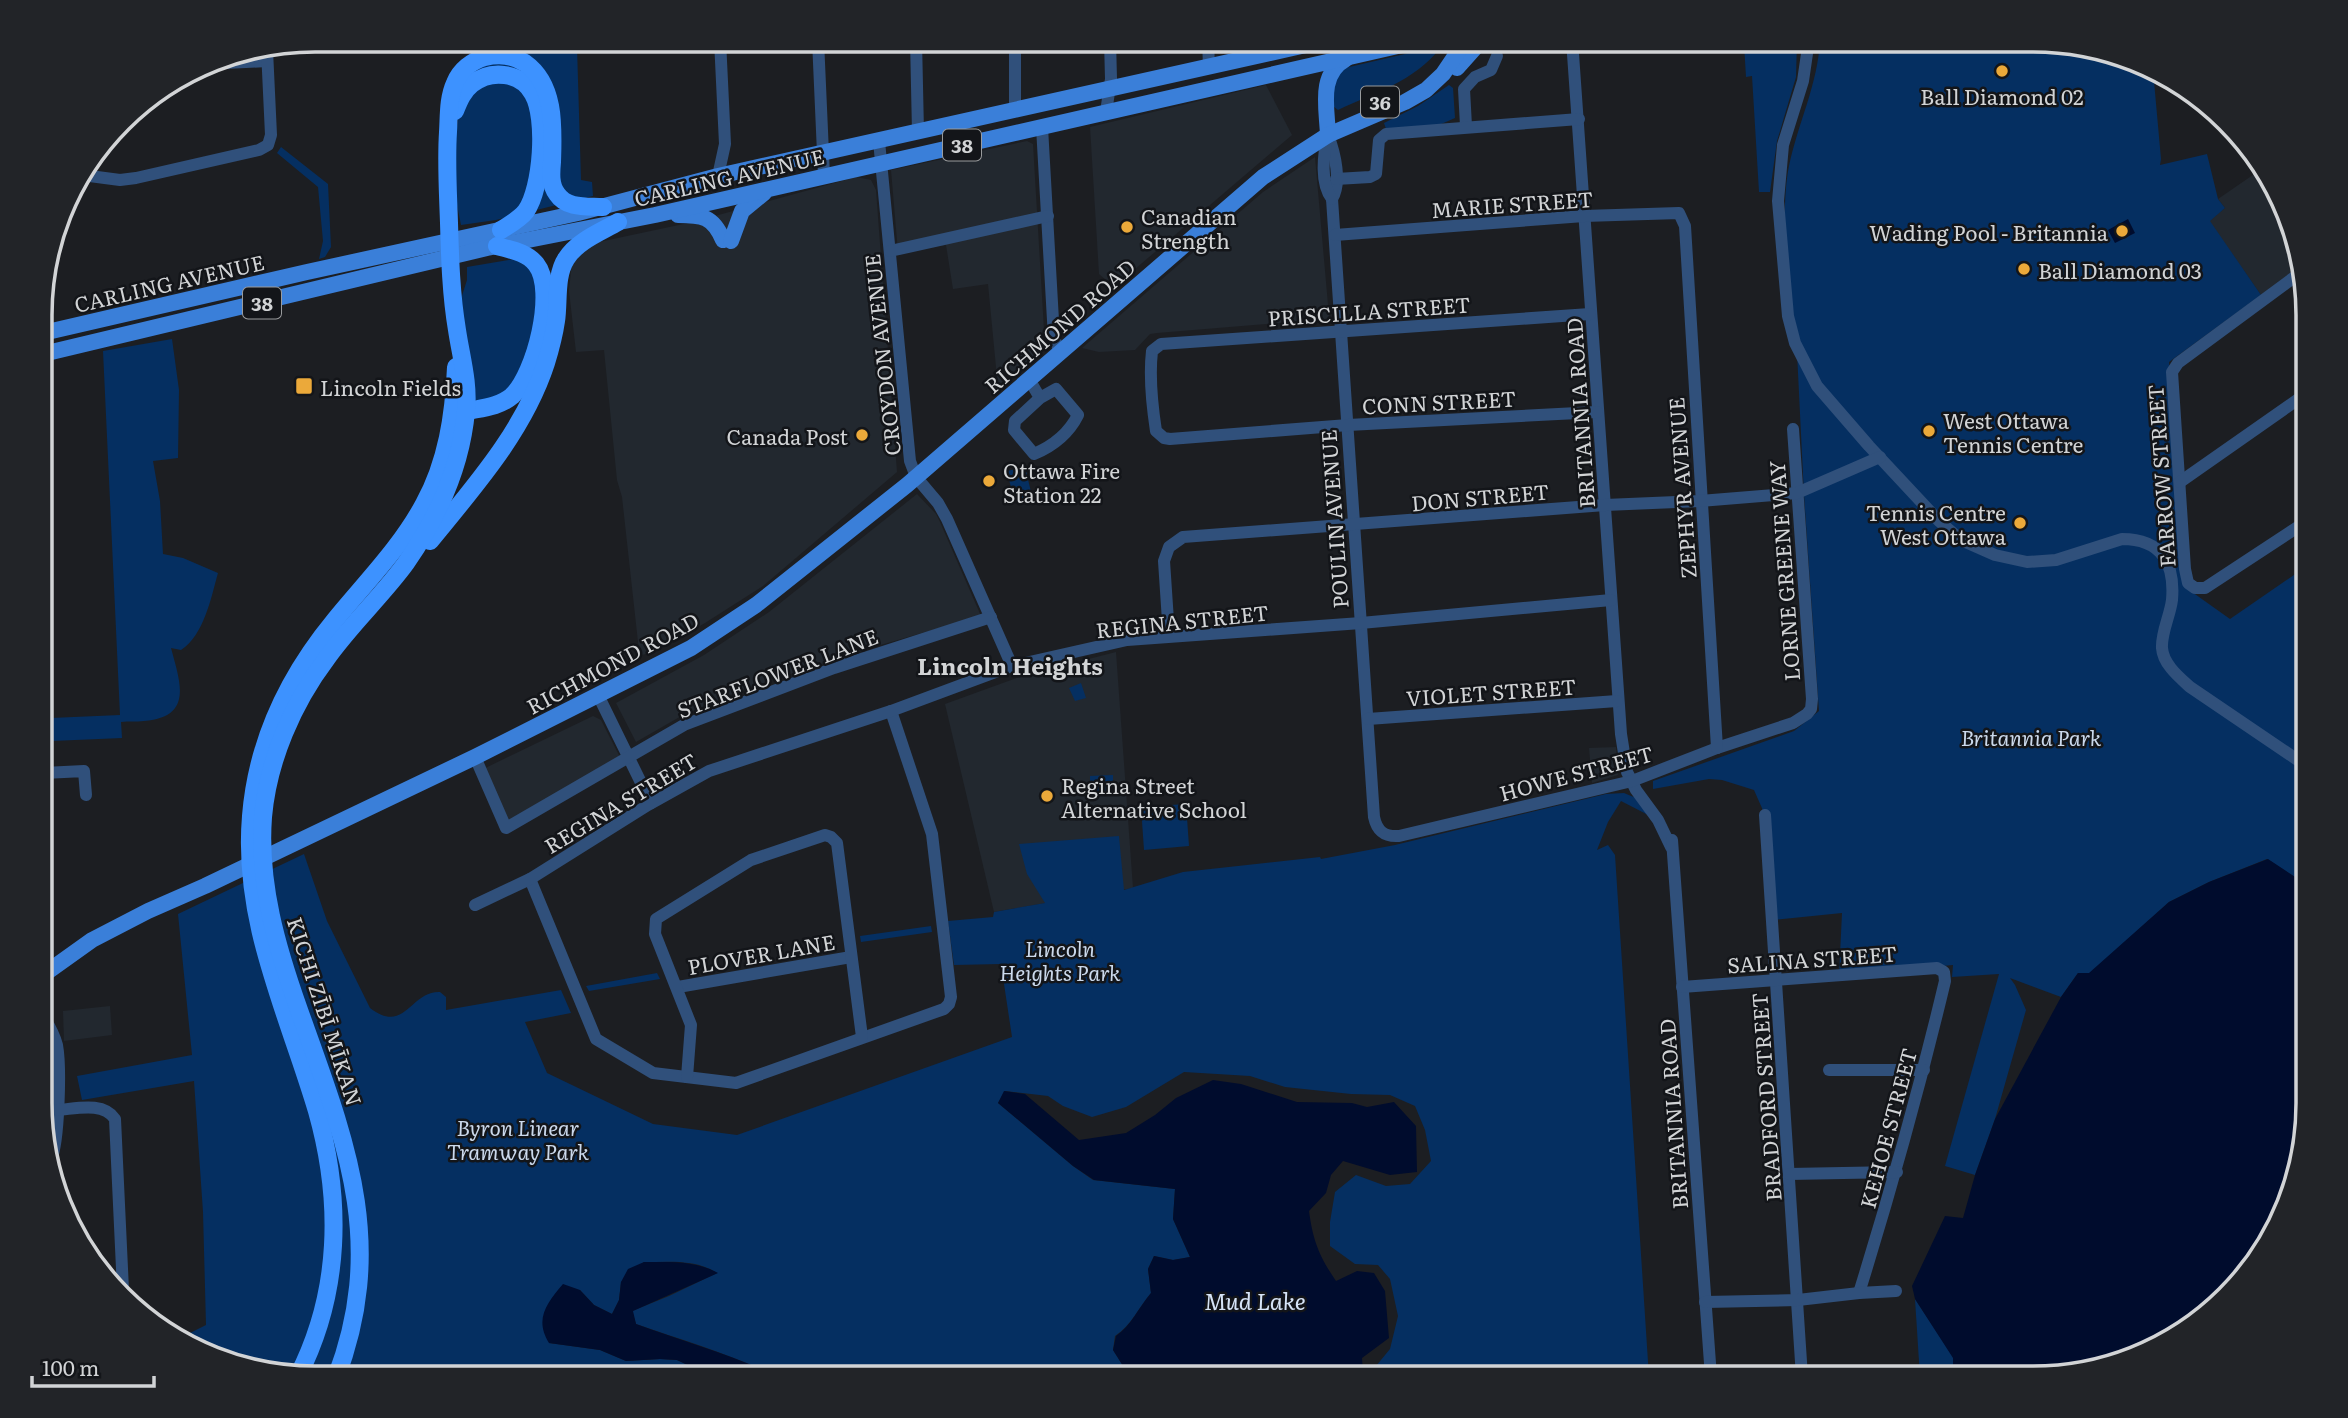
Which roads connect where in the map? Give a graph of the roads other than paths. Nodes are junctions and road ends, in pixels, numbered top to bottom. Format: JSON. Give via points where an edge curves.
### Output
{"nodes":[{"id":1,"x":720,"y":52,"type":"edge"},
{"id":2,"x":818,"y":52,"type":"edge"},
{"id":3,"x":916,"y":52,"type":"edge"},
{"id":4,"x":1015,"y":52,"type":"edge"},
{"id":5,"x":1110,"y":52,"type":"edge"},
{"id":6,"x":1208,"y":52,"type":"edge"},
{"id":7,"x":1271,"y":52,"type":"edge"},
{"id":8,"x":1373,"y":52,"type":"edge"},
{"id":9,"x":1447,"y":52,"type":"edge"},
{"id":10,"x":1459,"y":52,"type":"edge"},
{"id":11,"x":1472,"y":52,"type":"edge"},
{"id":12,"x":1573,"y":52,"type":"edge"},
{"id":13,"x":1807,"y":52,"type":"edge"},
{"id":14,"x":1497,"y":56,"type":"dead end"},
{"id":15,"x":267,"y":57,"type":"edge"},
{"id":16,"x":1347,"y":58,"type":"junction"},
{"id":17,"x":1209,"y":67,"type":"junction"},
{"id":18,"x":1295,"y":69,"type":"junction"},
{"id":19,"x":1438,"y":80,"type":"junction"},
{"id":20,"x":1326,"y":89,"type":"junction"},
{"id":21,"x":1110,"y":90,"type":"junction"},
{"id":22,"x":1015,"y":110,"type":"junction"},
{"id":23,"x":1107,"y":112,"type":"junction"},
{"id":24,"x":1579,"y":119,"type":"junction"},
{"id":25,"x":1466,"y":126,"type":"junction"},
{"id":26,"x":1042,"y":127,"type":"junction"},
{"id":27,"x":449,"y":128,"type":"junction"},
{"id":28,"x":1328,"y":130,"type":"junction"},
{"id":29,"x":918,"y":132,"type":"junction"},
{"id":30,"x":879,"y":141,"type":"junction"},
{"id":31,"x":822,"y":154,"type":"junction"},
{"id":32,"x":882,"y":163,"type":"junction"},
{"id":33,"x":93,"y":176,"type":"edge"},
{"id":34,"x":718,"y":176,"type":"junction"},
{"id":35,"x":824,"y":176,"type":"junction"},
{"id":36,"x":1336,"y":179,"type":"junction"},
{"id":37,"x":772,"y":188,"type":"junction"},
{"id":38,"x":1332,"y":199,"type":"junction"},
{"id":39,"x":603,"y":207,"type":"junction"},
{"id":40,"x":655,"y":215,"type":"junction"},
{"id":41,"x":1048,"y":216,"type":"junction"},
{"id":42,"x":1584,"y":216,"type":"junction"},
{"id":43,"x":618,"y":222,"type":"junction"},
{"id":44,"x":1685,"y":226,"type":"joint"},
{"id":45,"x":1335,"y":235,"type":"junction"},
{"id":46,"x":493,"y":239,"type":"junction"},
{"id":47,"x":890,"y":251,"type":"junction"},
{"id":48,"x":2293,"y":279,"type":"edge"},
{"id":49,"x":1590,"y":314,"type":"junction"},
{"id":50,"x":1341,"y":330,"type":"junction"},
{"id":51,"x":52,"y":331,"type":"edge"},
{"id":52,"x":1152,"y":351,"type":"joint"},
{"id":53,"x":52,"y":352,"type":"edge"},
{"id":54,"x":1060,"y":352,"type":"junction"},
{"id":55,"x":1028,"y":379,"type":"junction"},
{"id":56,"x":1040,"y":398,"type":"junction"},
{"id":57,"x":2296,"y":401,"type":"edge"},
{"id":58,"x":1597,"y":412,"type":"junction"},
{"id":59,"x":459,"y":413,"type":"junction"},
{"id":60,"x":1348,"y":425,"type":"junction"},
{"id":61,"x":1793,"y":429,"type":"dead end"},
{"id":62,"x":1880,"y":457,"type":"junction"},
{"id":63,"x":916,"y":477,"type":"junction"},
{"id":64,"x":2180,"y":482,"type":"junction"},
{"id":65,"x":1797,"y":493,"type":"junction"},
{"id":66,"x":1700,"y":501,"type":"junction"},
{"id":67,"x":1605,"y":505,"type":"junction"},
{"id":68,"x":1355,"y":525,"type":"junction"},
{"id":69,"x":2296,"y":528,"type":"edge"},
{"id":70,"x":404,"y":565,"type":"junction"},
{"id":71,"x":1611,"y":600,"type":"junction"},
{"id":72,"x":991,"y":617,"type":"junction"},
{"id":73,"x":1361,"y":623,"type":"junction"},
{"id":74,"x":1169,"y":636,"type":"junction"},
{"id":75,"x":1012,"y":666,"type":"junction"},
{"id":76,"x":598,"y":695,"type":"junction"},
{"id":77,"x":1617,"y":701,"type":"junction"},
{"id":78,"x":1811,"y":709,"type":"joint"},
{"id":79,"x":891,"y":711,"type":"junction"},
{"id":80,"x":1368,"y":719,"type":"junction"},
{"id":81,"x":1717,"y":748,"type":"junction"},
{"id":82,"x":475,"y":757,"type":"junction"},
{"id":83,"x":629,"y":757,"type":"junction"},
{"id":84,"x":2296,"y":759,"type":"edge"},
{"id":85,"x":52,"y":773,"type":"edge"},
{"id":86,"x":1632,"y":781,"type":"junction"},
{"id":87,"x":86,"y":795,"type":"dead end"},
{"id":88,"x":651,"y":803,"type":"junction"},
{"id":89,"x":1765,"y":815,"type":"dead end"},
{"id":90,"x":1383,"y":834,"type":"joint"},
{"id":91,"x":530,"y":879,"type":"junction"},
{"id":92,"x":475,"y":905,"type":"dead end"},
{"id":93,"x":851,"y":957,"type":"junction"},
{"id":94,"x":52,"y":969,"type":"edge"},
{"id":95,"x":1944,"y":972,"type":"joint"},
{"id":96,"x":1777,"y":981,"type":"junction"},
{"id":97,"x":1682,"y":986,"type":"junction"},
{"id":98,"x":678,"y":987,"type":"junction"},
{"id":99,"x":52,"y":1032,"type":"edge"},
{"id":100,"x":862,"y":1037,"type":"junction"},
{"id":101,"x":1829,"y":1070,"type":"dead end"},
{"id":102,"x":1924,"y":1070,"type":"junction"},
{"id":103,"x":687,"y":1077,"type":"junction"},
{"id":104,"x":57,"y":1110,"type":"junction"},
{"id":105,"x":56,"y":1143,"type":"edge"},
{"id":106,"x":1897,"y":1172,"type":"junction"},
{"id":107,"x":1789,"y":1174,"type":"junction"},
{"id":108,"x":124,"y":1283,"type":"edge"},
{"id":109,"x":1896,"y":1291,"type":"dead end"},
{"id":110,"x":1859,"y":1293,"type":"junction"},
{"id":111,"x":1798,"y":1300,"type":"junction"},
{"id":112,"x":1705,"y":1302,"type":"junction"},
{"id":113,"x":303,"y":1365,"type":"edge"},
{"id":114,"x":340,"y":1366,"type":"edge"},
{"id":115,"x":1710,"y":1366,"type":"edge"},
{"id":116,"x":1801,"y":1366,"type":"edge"}],
"edges":[{"from":1,"to":34,"type":"street","via":[[724,137]]},
{"from":2,"to":31,"type":"street"},
{"from":3,"to":29,"type":"street"},
{"from":4,"to":22,"type":"street"},
{"from":5,"to":21,"type":"street"},
{"from":6,"to":17,"type":"street"},
{"from":7,"to":17,"type":"main road","name":"CARLING AVENUE","number":"38"},
{"from":8,"to":16,"type":"main road","name":"CARLING AVENUE","number":"38"},
{"from":9,"to":28,"type":"main road","name":"RICHMOND ROAD","number":"36","via":[[1414,85]]},
{"from":10,"to":19,"type":"main road","name":"RICHMOND ROAD","number":"36"},
{"from":11,"to":19,"type":"main road"},
{"from":12,"to":24,"type":"street","name":"BRITANNIA ROAD"},
{"from":13,"to":62,"type":"street","via":[[1783,145],[1778,187],[1786,309],[1795,343],[1817,386]]},
{"from":14,"to":25,"type":"street","via":[[1491,70],[1464,89]]},
{"from":15,"to":33,"type":"street","via":[[268,145],[136,178]]},
{"from":16,"to":18,"type":"main road","name":"CARLING AVENUE","number":"38"},
{"from":16,"to":20,"type":"main road","via":[[1333,67]]},
{"from":17,"to":21,"type":"main road","name":"CARLING AVENUE","number":"38"},
{"from":18,"to":20,"type":"main road","via":[[1315,74]]},
{"from":18,"to":23,"type":"main road","name":"CARLING AVENUE","number":"38"},
{"from":19,"to":28,"type":"main road","name":"RICHMOND ROAD","number":"36","via":[[1405,102]]},
{"from":20,"to":28,"type":"main road","name":"POULIN AVENUE"},
{"from":21,"to":22,"type":"main road","name":"CARLING AVENUE","number":"38"},
{"from":21,"to":23,"type":"street"},
{"from":22,"to":29,"type":"main road","name":"CARLING AVENUE","number":"38"},
{"from":23,"to":26,"type":"main road","name":"CARLING AVENUE","number":"38"},
{"from":24,"to":25,"type":"street"},
{"from":24,"to":42,"type":"street","name":"BRITANNIA ROAD"},
{"from":25,"to":36,"type":"street","via":[[1382,136],[1376,174]]},
{"from":26,"to":32,"type":"main road","name":"CARLING AVENUE","number":"38"},
{"from":26,"to":41,"type":"street"},
{"from":27,"to":39,"type":"highway","name":"KICHI ZĪBĪ MĪKAN","via":[[454,84],[468,66],[497,55],[521,61],[537,76],[548,97],[553,130],[551,177],[557,195],[572,205]]},
{"from":27,"to":46,"type":"highway","via":[[466,90],[486,76],[517,78],[533,93],[540,120],[536,190],[524,215]]},
{"from":27,"to":59,"type":"highway","name":"KICHI ZĪBĪ MĪKAN","via":[[450,267],[466,376]]},
{"from":28,"to":36,"type":"street","name":"POULIN AVENUE"},
{"from":28,"to":38,"type":"street","name":"POULIN AVENUE","via":[[1324,152],[1327,192]]},
{"from":28,"to":54,"type":"main road","name":"RICHMOND ROAD","number":"36","via":[[1263,177]]},
{"from":29,"to":30,"type":"main road","name":"CARLING AVENUE","number":"38"},
{"from":30,"to":31,"type":"main road","name":"CARLING AVENUE","number":"38"},
{"from":30,"to":32,"type":"street","name":"CROYDON AVENUE"},
{"from":31,"to":34,"type":"main road","name":"CARLING AVENUE","number":"38"},
{"from":31,"to":35,"type":"street"},
{"from":32,"to":35,"type":"main road","name":"CARLING AVENUE","number":"38"},
{"from":32,"to":47,"type":"street","name":"CROYDON AVENUE"},
{"from":34,"to":39,"type":"main road","name":"CARLING AVENUE","number":"38"},
{"from":35,"to":37,"type":"main road","name":"CARLING AVENUE","number":"38"},
{"from":36,"to":38,"type":"street","name":"POULIN AVENUE"},
{"from":37,"to":40,"type":"main road","name":"CARLING AVENUE","number":"38"},
{"from":37,"to":40,"type":"main road","via":[[745,208],[727,240],[705,218]]},
{"from":38,"to":45,"type":"street","name":"POULIN AVENUE"},
{"from":39,"to":46,"type":"main road","name":"CARLING AVENUE","number":"38"},
{"from":40,"to":43,"type":"main road","name":"CARLING AVENUE","number":"38"},
{"from":41,"to":47,"type":"street"},
{"from":41,"to":54,"type":"street","via":[[1055,338]]},
{"from":42,"to":44,"type":"street","name":"MARIE STREET","via":[[1679,214]]},
{"from":42,"to":45,"type":"street","name":"MARIE STREET"},
{"from":42,"to":49,"type":"street","name":"BRITANNIA ROAD"},
{"from":43,"to":46,"type":"main road","name":"CARLING AVENUE","number":"38"},
{"from":43,"to":70,"type":"highway","via":[[581,243],[565,259],[554,332],[533,395],[483,475],[430,541]]},
{"from":44,"to":66,"type":"street","name":"ZEPHYR AVENUE"},
{"from":45,"to":50,"type":"street","name":"POULIN AVENUE"},
{"from":46,"to":51,"type":"main road","name":"CARLING AVENUE","number":"38","via":[[350,262]]},
{"from":46,"to":53,"type":"main road","name":"CARLING AVENUE","number":"38","via":[[397,269]]},
{"from":46,"to":59,"type":"highway","via":[[527,256],[540,270],[544,285],[541,327],[516,391],[498,404]]},
{"from":47,"to":63,"type":"street","name":"CROYDON AVENUE","via":[[909,452]]},
{"from":48,"to":64,"type":"street","name":"FARROW STREET","via":[[2172,372]]},
{"from":49,"to":50,"type":"street","name":"PRISCILLA STREET"},
{"from":49,"to":58,"type":"street","name":"BRITANNIA ROAD"},
{"from":50,"to":52,"type":"street","name":"PRISCILLA STREET","via":[[1161,344]]},
{"from":50,"to":60,"type":"street","name":"POULIN AVENUE"},
{"from":52,"to":60,"type":"street","name":"CONN STREET","via":[[1153,411],[1156,431],[1164,438]]},
{"from":54,"to":55,"type":"main road","name":"RICHMOND ROAD","number":"36"},
{"from":55,"to":56,"type":"street"},
{"from":55,"to":63,"type":"main road","name":"RICHMOND ROAD","number":"36"},
{"from":56,"to":56,"type":"street","via":[[1015,421],[1014,430],[1034,454],[1072,427],[1078,415],[1056,389]]},
{"from":57,"to":64,"type":"street"},
{"from":58,"to":60,"type":"street","name":"CONN STREET"},
{"from":58,"to":67,"type":"street","name":"BRITANNIA ROAD"},
{"from":59,"to":70,"type":"highway","name":"KICHI ZĪBĪ MĪKAN","via":[[459,456],[451,480]]},
{"from":59,"to":113,"type":"highway","name":"KICHI ZĪBĪ MĪKAN","via":[[438,474],[414,522],[303,661],[285,693],[253,794],[250,864],[260,933],[318,1118],[334,1205],[328,1291]]},
{"from":60,"to":68,"type":"street","name":"POULIN AVENUE"},
{"from":61,"to":65,"type":"street","name":"LORNE GREENE WAY"},
{"from":62,"to":65,"type":"street","name":"DON STREET"},
{"from":62,"to":84,"type":"street","via":[[1961,540],[1995,555],[2027,562],[2056,560],[2122,539],[2155,549],[2166,557],[2171,572],[2172,601],[2162,649],[2165,659],[2190,687]]},
{"from":63,"to":72,"type":"street","name":"CROYDON AVENUE","via":[[947,519]]},
{"from":63,"to":76,"type":"main road","name":"RICHMOND ROAD","number":"36","via":[[748,610],[690,649]]},
{"from":64,"to":69,"type":"street","name":"FARROW STREET","via":[[2187,578],[2194,588],[2206,588]]},
{"from":65,"to":66,"type":"street","name":"DON STREET"},
{"from":65,"to":78,"type":"street","name":"LORNE GREENE WAY"},
{"from":66,"to":67,"type":"street","name":"DON STREET"},
{"from":66,"to":81,"type":"street","name":"ZEPHYR AVENUE"},
{"from":67,"to":68,"type":"street","name":"DON STREET"},
{"from":67,"to":71,"type":"street","name":"BRITANNIA ROAD"},
{"from":68,"to":73,"type":"street","name":"POULIN AVENUE"},
{"from":68,"to":74,"type":"street","name":"DON STREET","via":[[1183,537],[1169,548],[1164,561]]},
{"from":70,"to":114,"type":"highway","name":"KICHI ZĪBĪ MĪKAN","via":[[332,650],[305,692],[275,758],[263,818],[262,863],[273,927],[337,1119],[357,1202],[358,1296]]},
{"from":71,"to":73,"type":"street","name":"REGINA STREET"},
{"from":71,"to":77,"type":"street","name":"BRITANNIA ROAD"},
{"from":72,"to":75,"type":"street","name":"CROYDON AVENUE"},
{"from":72,"to":83,"type":"street","name":"STARFLOWER LANE","via":[[724,709],[684,725]]},
{"from":73,"to":74,"type":"street","name":"REGINA STREET"},
{"from":73,"to":80,"type":"street","name":"POULIN AVENUE"},
{"from":74,"to":75,"type":"street","name":"REGINA STREET","via":[[1127,640]]},
{"from":75,"to":79,"type":"street","name":"REGINA STREET"},
{"from":76,"to":82,"type":"main road","name":"RICHMOND ROAD","number":"36"},
{"from":76,"to":83,"type":"street"},
{"from":77,"to":80,"type":"street","name":"VIOLET STREET"},
{"from":77,"to":86,"type":"street","name":"BRITANNIA ROAD"},
{"from":78,"to":81,"type":"street","name":"HOWE STREET","via":[[1793,723]]},
{"from":79,"to":88,"type":"street","name":"REGINA STREET","via":[[709,771]]},
{"from":79,"to":100,"type":"street","via":[[932,834],[951,997],[944,1009]]},
{"from":80,"to":90,"type":"street","name":"POULIN AVENUE","via":[[1374,817]]},
{"from":81,"to":86,"type":"street","name":"HOWE STREET"},
{"from":82,"to":83,"type":"street","name":"STARFLOWER LANE","via":[[506,828]]},
{"from":82,"to":94,"type":"main road","name":"RICHMOND ROAD","number":"36","via":[[131,919]]},
{"from":83,"to":88,"type":"street"},
{"from":85,"to":87,"type":"street","via":[[85,771]]},
{"from":86,"to":90,"type":"street","name":"HOWE STREET","via":[[1399,836]]},
{"from":86,"to":97,"type":"street","name":"BRITANNIA ROAD","via":[[1671,847]]},
{"from":88,"to":91,"type":"street","name":"REGINA STREET"},
{"from":89,"to":96,"type":"street","name":"BRADFORD STREET"},
{"from":91,"to":92,"type":"street","name":"REGINA STREET"},
{"from":91,"to":103,"type":"street","via":[[596,1039],[646,1071]]},
{"from":93,"to":98,"type":"street","name":"PLOVER LANE"},
{"from":93,"to":98,"type":"street","via":[[837,843],[825,835],[751,860],[656,919],[655,934]]},
{"from":93,"to":100,"type":"street"},
{"from":95,"to":96,"type":"street","name":"SALINA STREET","via":[[1937,968]]},
{"from":95,"to":102,"type":"street","name":"KEHOE STREET"},
{"from":96,"to":97,"type":"street","name":"SALINA STREET"},
{"from":96,"to":107,"type":"street","name":"BRADFORD STREET"},
{"from":97,"to":112,"type":"street","name":"BRITANNIA ROAD"},
{"from":98,"to":103,"type":"street","via":[[691,1024]]},
{"from":99,"to":104,"type":"street","via":[[57,1049]]},
{"from":100,"to":103,"type":"street","via":[[736,1083]]},
{"from":101,"to":102,"type":"street"},
{"from":102,"to":106,"type":"street","name":"KEHOE STREET"},
{"from":104,"to":105,"type":"street"},
{"from":104,"to":108,"type":"street","via":[[100,1108],[115,1119]]},
{"from":106,"to":107,"type":"street"},
{"from":106,"to":110,"type":"street","name":"KEHOE STREET"},
{"from":107,"to":111,"type":"street","name":"BRADFORD STREET"},
{"from":109,"to":110,"type":"street"},
{"from":110,"to":111,"type":"street"},
{"from":111,"to":112,"type":"street"},
{"from":111,"to":116,"type":"street","name":"BRADFORD STREET"},
{"from":112,"to":115,"type":"street","name":"BRITANNIA ROAD"}]}
